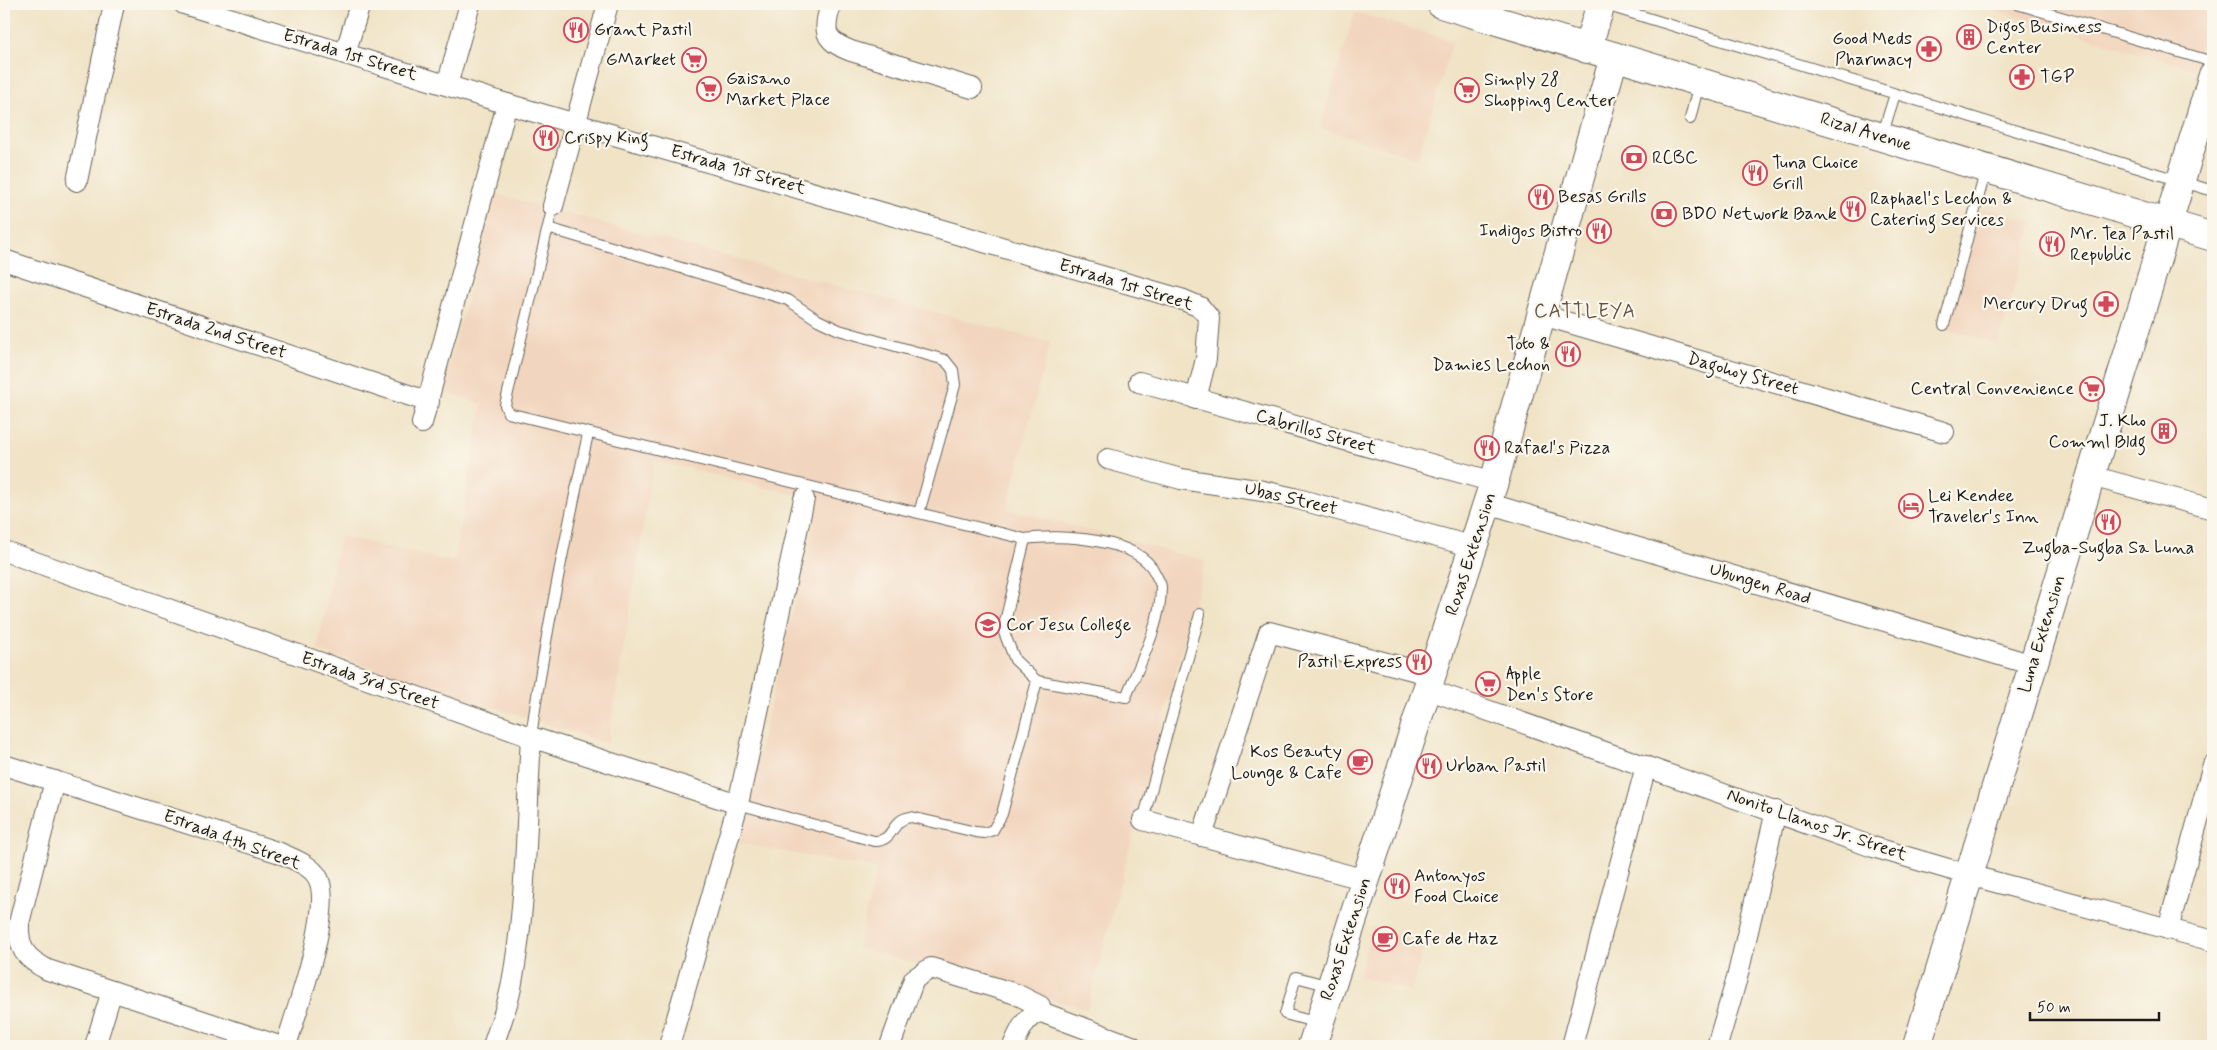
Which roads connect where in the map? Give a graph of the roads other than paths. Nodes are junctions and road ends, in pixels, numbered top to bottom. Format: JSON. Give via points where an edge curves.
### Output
{"nodes":[{"id":1,"x":114,"y":4,"type":"edge"},
{"id":2,"x":184,"y":4,"type":"edge"},
{"id":3,"x":360,"y":4,"type":"edge"},
{"id":4,"x":470,"y":4,"type":"edge"},
{"id":5,"x":608,"y":4,"type":"edge"},
{"id":6,"x":831,"y":4,"type":"edge"},
{"id":7,"x":1441,"y":4,"type":"edge"},
{"id":8,"x":1500,"y":4,"type":"edge"},
{"id":9,"x":1601,"y":4,"type":"edge"},
{"id":10,"x":2017,"y":4,"type":"edge"},
{"id":11,"x":1518,"y":28,"type":"junction"},
{"id":12,"x":1587,"y":49,"type":"junction"},
{"id":13,"x":345,"y":54,"type":"junction"},
{"id":14,"x":1614,"y":57,"type":"junction"},
{"id":15,"x":2213,"y":62,"type":"edge"},
{"id":16,"x":2213,"y":75,"type":"edge"},
{"id":17,"x":1699,"y":82,"type":"junction"},
{"id":18,"x":447,"y":85,"type":"junction"},
{"id":19,"x":972,"y":88,"type":"dead end"},
{"id":20,"x":1895,"y":94,"type":"junction"},
{"id":21,"x":507,"y":104,"type":"junction"},
{"id":22,"x":1690,"y":119,"type":"dead end"},
{"id":23,"x":576,"y":123,"type":"junction"},
{"id":24,"x":1881,"y":137,"type":"junction"},
{"id":25,"x":1986,"y":168,"type":"junction"},
{"id":26,"x":77,"y":181,"type":"dead end"},
{"id":27,"x":2181,"y":181,"type":"junction"},
{"id":28,"x":2213,"y":191,"type":"edge"},
{"id":29,"x":553,"y":206,"type":"joint"},
{"id":30,"x":2168,"y":223,"type":"junction"},
{"id":31,"x":548,"y":228,"type":"junction"},
{"id":32,"x":2213,"y":237,"type":"edge"},
{"id":33,"x":4,"y":260,"type":"edge"},
{"id":34,"x":1542,"y":315,"type":"junction"},
{"id":35,"x":1944,"y":325,"type":"dead end"},
{"id":36,"x":1139,"y":382,"type":"dead end"},
{"id":37,"x":1196,"y":399,"type":"junction"},
{"id":38,"x":429,"y":402,"type":"junction"},
{"id":39,"x":422,"y":423,"type":"dead end"},
{"id":40,"x":1944,"y":432,"type":"dead end"},
{"id":41,"x":588,"y":434,"type":"junction"},
{"id":42,"x":1108,"y":459,"type":"dead end"},
{"id":43,"x":2091,"y":476,"type":"junction"},
{"id":44,"x":1490,"y":492,"type":"junction"},
{"id":45,"x":805,"y":493,"type":"junction"},
{"id":46,"x":2213,"y":509,"type":"edge"},
{"id":47,"x":919,"y":513,"type":"junction"},
{"id":48,"x":1025,"y":539,"type":"junction"},
{"id":49,"x":1474,"y":547,"type":"junction"},
{"id":50,"x":4,"y":551,"type":"edge"},
{"id":51,"x":1200,"y":614,"type":"dead end"},
{"id":52,"x":2033,"y":665,"type":"junction"},
{"id":53,"x":1037,"y":681,"type":"junction"},
{"id":54,"x":1430,"y":682,"type":"junction"},
{"id":55,"x":531,"y":738,"type":"junction"},
{"id":56,"x":4,"y":765,"type":"edge"},
{"id":57,"x":2213,"y":765,"type":"edge"},
{"id":58,"x":1646,"y":766,"type":"junction"},
{"id":59,"x":55,"y":781,"type":"junction"},
{"id":60,"x":738,"y":804,"type":"junction"},
{"id":61,"x":1776,"y":811,"type":"junction"},
{"id":62,"x":1144,"y":820,"type":"joint"},
{"id":63,"x":1202,"y":836,"type":"junction"},
{"id":64,"x":1969,"y":875,"type":"junction"},
{"id":65,"x":1366,"y":880,"type":"junction"},
{"id":66,"x":2168,"y":929,"type":"junction"},
{"id":67,"x":2213,"y":941,"type":"edge"},
{"id":68,"x":1331,"y":986,"type":"junction"},
{"id":69,"x":112,"y":991,"type":"junction"},
{"id":70,"x":1041,"y":1012,"type":"junction"},
{"id":71,"x":1316,"y":1035,"type":"edge"},
{"id":72,"x":95,"y":1046,"type":"edge"},
{"id":73,"x":279,"y":1046,"type":"edge"},
{"id":74,"x":286,"y":1046,"type":"edge"},
{"id":75,"x":493,"y":1046,"type":"edge"},
{"id":76,"x":669,"y":1046,"type":"edge"},
{"id":77,"x":890,"y":1046,"type":"edge"},
{"id":78,"x":1013,"y":1046,"type":"edge"},
{"id":79,"x":1132,"y":1046,"type":"edge"},
{"id":80,"x":1572,"y":1046,"type":"edge"},
{"id":81,"x":1717,"y":1046,"type":"edge"},
{"id":82,"x":1917,"y":1046,"type":"edge"}],
"edges":[{"from":1,"to":26,"type":"street"},
{"from":2,"to":13,"type":"street","name":"Estrada 1st Street"},
{"from":3,"to":13,"type":"street"},
{"from":4,"to":18,"type":"street"},
{"from":5,"to":23,"type":"street"},
{"from":6,"to":19,"type":"street","via":[[826,32],[835,44]]},
{"from":7,"to":11,"type":"main road","name":"Rizal Avenue"},
{"from":8,"to":11,"type":"main road"},
{"from":9,"to":12,"type":"main road"},
{"from":9,"to":20,"type":"lane"},
{"from":10,"to":15,"type":"lane"},
{"from":11,"to":12,"type":"main road","name":"Rizal Avenue"},
{"from":12,"to":14,"type":"main road","name":"Rizal Avenue"},
{"from":13,"to":18,"type":"street","name":"Estrada 1st Street"},
{"from":14,"to":17,"type":"main road","name":"Rizal Avenue"},
{"from":14,"to":34,"type":"main road","name":"Roxas Extension"},
{"from":16,"to":27,"type":"main road","name":"Luna Extension"},
{"from":17,"to":22,"type":"lane"},
{"from":17,"to":24,"type":"main road","name":"Rizal Avenue"},
{"from":18,"to":21,"type":"street","name":"Estrada 1st Street"},
{"from":20,"to":24,"type":"lane"},
{"from":20,"to":27,"type":"lane"},
{"from":21,"to":23,"type":"street","name":"Estrada 1st Street"},
{"from":21,"to":38,"type":"street"},
{"from":23,"to":29,"type":"street"},
{"from":23,"to":37,"type":"street","name":"Estrada 1st Street","via":[[1200,307],[1209,318],[1209,334]]},
{"from":24,"to":25,"type":"main road","name":"Rizal Avenue"},
{"from":25,"to":30,"type":"main road","name":"Rizal Avenue"},
{"from":25,"to":35,"type":"lane"},
{"from":27,"to":28,"type":"lane"},
{"from":27,"to":30,"type":"main road","name":"Luna Extension"},
{"from":29,"to":31,"type":"lane"},
{"from":30,"to":32,"type":"main road","name":"Rizal Avenue"},
{"from":30,"to":43,"type":"main road","name":"Luna Extension"},
{"from":31,"to":41,"type":"lane","via":[[505,409],[512,416]]},
{"from":31,"to":47,"type":"lane","via":[[788,300],[839,330],[945,360],[953,370],[955,385]]},
{"from":33,"to":38,"type":"street","name":"Estrada 2nd Street"},
{"from":34,"to":40,"type":"street","name":"Dagohoy Street"},
{"from":34,"to":44,"type":"main road","name":"Roxas Extension"},
{"from":36,"to":37,"type":"street","name":"Cabrillos Street"},
{"from":37,"to":44,"type":"street","name":"Cabrillos Street"},
{"from":38,"to":39,"type":"street"},
{"from":41,"to":45,"type":"lane"},
{"from":41,"to":55,"type":"lane","via":[[544,648]]},
{"from":42,"to":49,"type":"street","name":"Ubas Street","via":[[1165,475],[1294,498]]},
{"from":43,"to":46,"type":"street"},
{"from":43,"to":52,"type":"main road","name":"Luna Extension"},
{"from":44,"to":49,"type":"main road","name":"Roxas Extension"},
{"from":44,"to":52,"type":"street","name":"Ubungen Road"},
{"from":45,"to":47,"type":"lane"},
{"from":45,"to":60,"type":"street"},
{"from":47,"to":48,"type":"lane"},
{"from":48,"to":53,"type":"lane","via":[[1003,630],[1015,660]]},
{"from":48,"to":53,"type":"lane","via":[[1076,537],[1128,548],[1151,564],[1161,586],[1149,643],[1126,697]]},
{"from":49,"to":54,"type":"main road","name":"Roxas Extension"},
{"from":50,"to":55,"type":"street","name":"Estrada 3rd Street"},
{"from":51,"to":62,"type":"lane"},
{"from":52,"to":64,"type":"main road","name":"Luna Extension"},
{"from":53,"to":60,"type":"lane","via":[[1002,814],[993,830],[976,832],[911,817],[898,821],[889,836],[880,841]]},
{"from":54,"to":58,"type":"street","name":"Nonito Llanos Jr. Street"},
{"from":54,"to":63,"type":"street","name":"Nonito Llanos Jr. Street","via":[[1269,632]]},
{"from":54,"to":65,"type":"main road","name":"Roxas Extension"},
{"from":55,"to":60,"type":"street","name":"Estrada 3rd Street"},
{"from":55,"to":75,"type":"street","via":[[517,946],[511,989]]},
{"from":56,"to":59,"type":"street","name":"Estrada 4th Street"},
{"from":57,"to":66,"type":"street"},
{"from":58,"to":61,"type":"street","name":"Nonito Llanos Jr. Street"},
{"from":58,"to":80,"type":"street"},
{"from":59,"to":69,"type":"street","via":[[19,923],[20,945],[27,956],[48,970]]},
{"from":59,"to":74,"type":"street","name":"Estrada 4th Street","via":[[280,854],[312,870],[322,887],[321,925]]},
{"from":60,"to":76,"type":"street"},
{"from":61,"to":64,"type":"street","name":"Nonito Llanos Jr. Street"},
{"from":61,"to":81,"type":"street","via":[[1741,961]]},
{"from":62,"to":63,"type":"street"},
{"from":63,"to":65,"type":"street"},
{"from":64,"to":66,"type":"street","name":"Nonito Llanos Jr. Street"},
{"from":64,"to":82,"type":"main road","name":"Luna Extension"},
{"from":65,"to":68,"type":"main road","name":"Roxas Extension"},
{"from":66,"to":67,"type":"street","name":"Nonito Llanos Jr. Street"},
{"from":68,"to":71,"type":"main road","name":"Roxas Extension"},
{"from":68,"to":71,"type":"lane","via":[[1296,977],[1285,1014]]},
{"from":69,"to":72,"type":"street"},
{"from":69,"to":73,"type":"street"},
{"from":70,"to":77,"type":"street","via":[[1040,1006],[1016,994],[931,968],[914,979]]},
{"from":70,"to":78,"type":"street","via":[[1033,1014],[1026,1022]]},
{"from":70,"to":79,"type":"street"}]}
